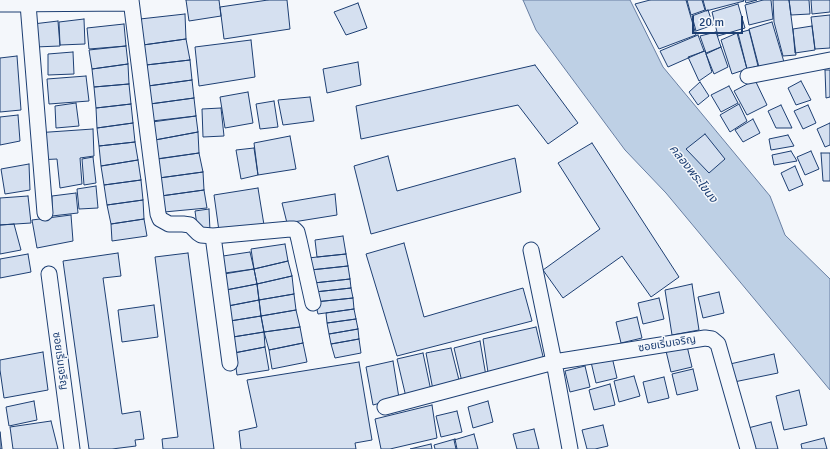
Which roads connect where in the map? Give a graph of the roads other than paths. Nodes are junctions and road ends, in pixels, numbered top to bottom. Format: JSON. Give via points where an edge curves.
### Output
{"nodes":[{"id":1,"x":131,"y":2,"type":"edge"},
{"id":2,"x":0,"y":4,"type":"edge"},
{"id":3,"x":28,"y":4,"type":"junction"},
{"id":4,"x":830,"y":60,"type":"edge"},
{"id":5,"x":748,"y":76,"type":"dead end"},
{"id":6,"x":45,"y":213,"type":"dead end"},
{"id":7,"x":213,"y":236,"type":"junction"},
{"id":8,"x":531,"y":250,"type":"dead end"},
{"id":9,"x":48,"y":274,"type":"dead end"},
{"id":10,"x":313,"y":303,"type":"dead end"},
{"id":11,"x":554,"y":362,"type":"junction"},
{"id":12,"x":230,"y":363,"type":"dead end"},
{"id":13,"x":385,"y":407,"type":"dead end"},
{"id":14,"x":72,"y":449,"type":"edge"},
{"id":15,"x":570,"y":449,"type":"edge"},
{"id":16,"x":748,"y":449,"type":"edge"}],
"edges":[{"from":1,"to":3,"type":"street"},
{"from":1,"to":7,"type":"street","via":[[158,214],[160,219],[169,224],[190,225],[201,235]]},
{"from":2,"to":3,"type":"street"},
{"from":3,"to":6,"type":"street"},
{"from":4,"to":5,"type":"street"},
{"from":7,"to":10,"type":"street","via":[[290,229],[297,232]]},
{"from":7,"to":12,"type":"street"},
{"from":8,"to":11,"type":"street"},
{"from":9,"to":14,"type":"street","name":"ซอยเริ่มเจริญ"},
{"from":11,"to":13,"type":"street","name":"ซอยเริ่มเจริญ"},
{"from":11,"to":15,"type":"street"},
{"from":11,"to":16,"type":"street","name":"ซอยเริ่มเจริญ","via":[[712,339],[718,344]]}]}
